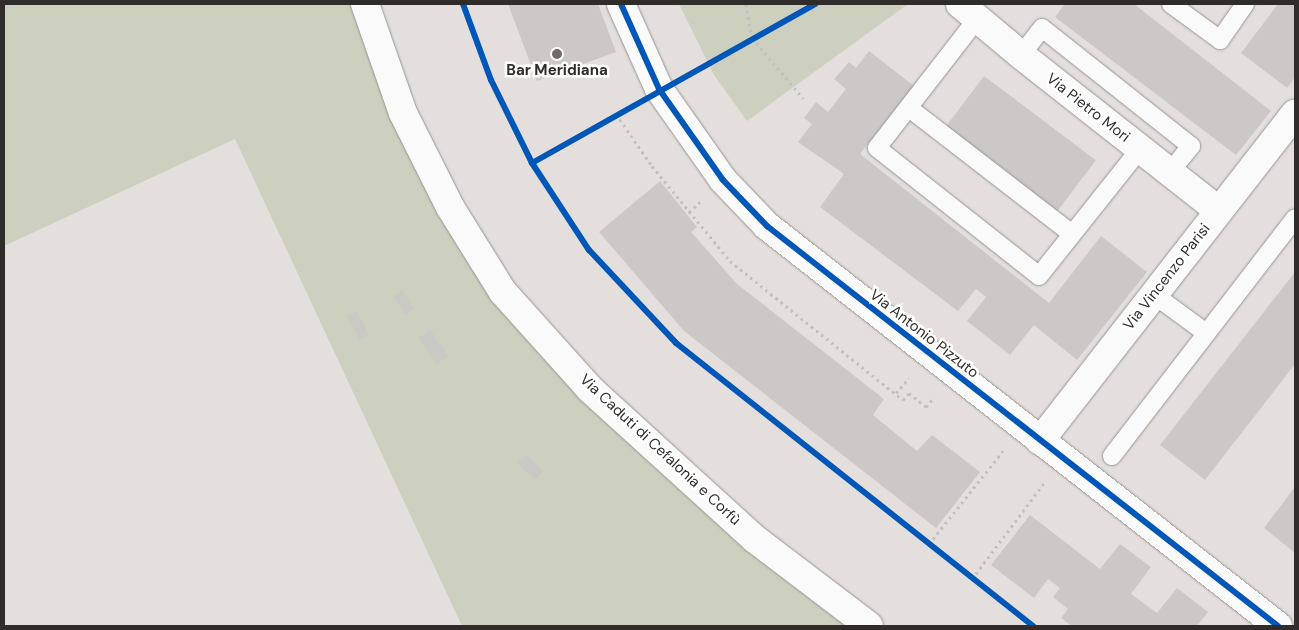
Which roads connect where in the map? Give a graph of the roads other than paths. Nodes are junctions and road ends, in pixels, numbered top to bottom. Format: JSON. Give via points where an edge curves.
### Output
{"nodes":[{"id":1,"x":365,"y":4,"type":"edge"},
{"id":2,"x":621,"y":4,"type":"edge"},
{"id":3,"x":1171,"y":4,"type":"edge"},
{"id":4,"x":1245,"y":4,"type":"edge"},
{"id":5,"x":968,"y":12,"type":"edge"},
{"id":6,"x":1020,"y":56,"type":"junction"},
{"id":7,"x":909,"y":108,"type":"junction"},
{"id":8,"x":1295,"y":114,"type":"edge"},
{"id":9,"x":1140,"y":149,"type":"junction"},
{"id":10,"x":1170,"y":172,"type":"junction"},
{"id":11,"x":1218,"y":210,"type":"junction"},
{"id":12,"x":1295,"y":218,"type":"edge"},
{"id":13,"x":1072,"y":234,"type":"junction"},
{"id":14,"x":1153,"y":294,"type":"junction"},
{"id":15,"x":1206,"y":333,"type":"junction"},
{"id":16,"x":1040,"y":440,"type":"junction"},
{"id":17,"x":1112,"y":456,"type":"dead end"},
{"id":18,"x":869,"y":626,"type":"edge"},
{"id":19,"x":1278,"y":626,"type":"edge"}],
"edges":[{"from":1,"to":18,"type":"street","name":"Via Caduti di Cefalonia e Corfù","via":[[403,113],[450,207],[503,292],[590,389],[756,539]]},
{"from":2,"to":16,"type":"street","name":"Via Antonio Pizzuto","via":[[659,89],[723,180],[767,226]]},
{"from":3,"to":4,"type":"lane","via":[[1220,40]]},
{"from":5,"to":6,"type":"street","name":"Via Pietro Mori"},
{"from":5,"to":7,"type":"lane"},
{"from":6,"to":9,"type":"street","name":"Via Pietro Mori"},
{"from":6,"to":10,"type":"lane","via":[[1042,28],[1191,146]]},
{"from":7,"to":13,"type":"lane"},
{"from":7,"to":13,"type":"lane","via":[[877,148],[1040,276]]},
{"from":8,"to":11,"type":"street","name":"Via Vincenzo Parisi"},
{"from":9,"to":10,"type":"street","name":"Via Pietro Mori"},
{"from":9,"to":13,"type":"lane"},
{"from":10,"to":11,"type":"street","name":"Via Pietro Mori"},
{"from":11,"to":14,"type":"street","name":"Via Vincenzo Parisi"},
{"from":12,"to":15,"type":"lane"},
{"from":14,"to":15,"type":"lane"},
{"from":14,"to":16,"type":"street","name":"Via Vincenzo Parisi"},
{"from":15,"to":17,"type":"lane"},
{"from":16,"to":19,"type":"street","name":"Via Antonio Pizzuto"}]}
